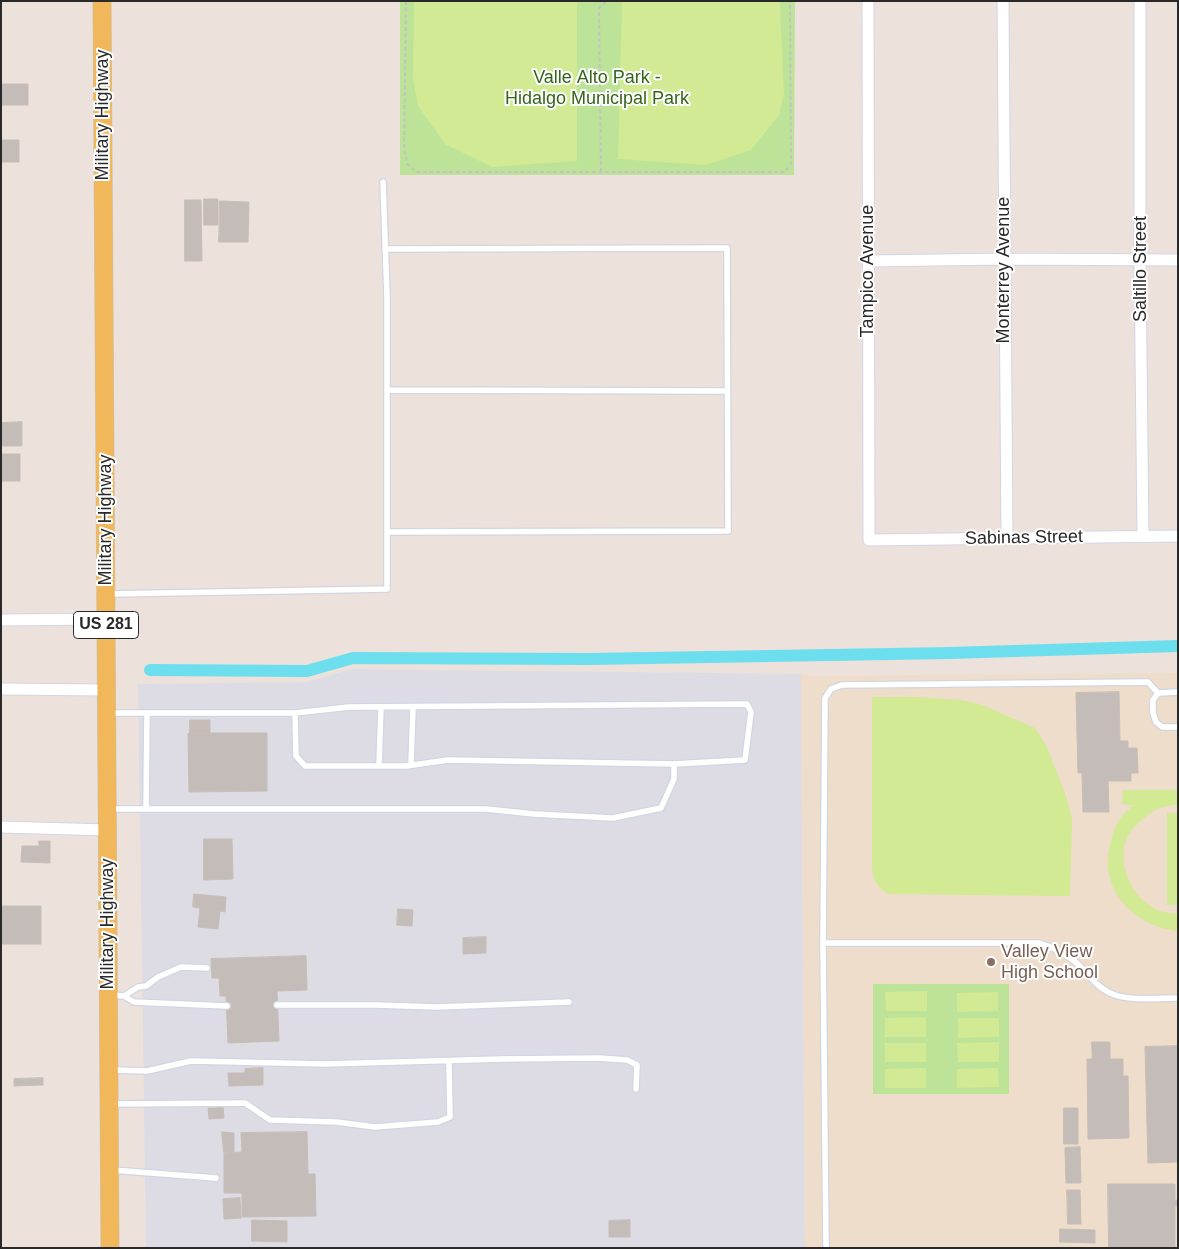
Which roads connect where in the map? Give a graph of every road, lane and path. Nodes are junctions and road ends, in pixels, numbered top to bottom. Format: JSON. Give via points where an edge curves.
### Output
{"nodes":[{"id":1,"x":102,"y":1,"type":"edge"},
{"id":2,"x":406,"y":1,"type":"edge"},
{"id":3,"x":607,"y":1,"type":"edge"},
{"id":4,"x":790,"y":1,"type":"edge"},
{"id":5,"x":868,"y":1,"type":"edge"},
{"id":6,"x":1003,"y":1,"type":"edge"},
{"id":7,"x":1140,"y":1,"type":"edge"},
{"id":8,"x":601,"y":172,"type":"junction"},
{"id":9,"x":383,"y":182,"type":"dead end"},
{"id":10,"x":385,"y":249,"type":"junction"},
{"id":11,"x":1004,"y":260,"type":"junction"},
{"id":12,"x":1178,"y":260,"type":"edge"},
{"id":13,"x":868,"y":261,"type":"junction"},
{"id":14,"x":1140,"y":261,"type":"junction"},
{"id":15,"x":387,"y":390,"type":"junction"},
{"id":16,"x":727,"y":391,"type":"junction"},
{"id":17,"x":387,"y":532,"type":"junction"},
{"id":18,"x":1143,"y":536,"type":"junction"},
{"id":19,"x":1178,"y":536,"type":"edge"},
{"id":20,"x":1007,"y":538,"type":"junction"},
{"id":21,"x":869,"y":540,"type":"joint"},
{"id":22,"x":106,"y":594,"type":"junction"},
{"id":23,"x":106,"y":618,"type":"junction"},
{"id":24,"x":1,"y":620,"type":"edge"},
{"id":25,"x":1,"y":689,"type":"edge"},
{"id":26,"x":106,"y":690,"type":"junction"},
{"id":27,"x":1178,"y":692,"type":"edge"},
{"id":28,"x":1158,"y":693,"type":"junction"},
{"id":29,"x":381,"y":707,"type":"junction"},
{"id":30,"x":413,"y":707,"type":"junction"},
{"id":31,"x":106,"y":713,"type":"junction"},
{"id":32,"x":146,"y":713,"type":"junction"},
{"id":33,"x":295,"y":713,"type":"junction"},
{"id":34,"x":1178,"y":727,"type":"edge"},
{"id":35,"x":674,"y":764,"type":"junction"},
{"id":36,"x":379,"y":766,"type":"junction"},
{"id":37,"x":411,"y":766,"type":"junction"},
{"id":38,"x":108,"y":809,"type":"junction"},
{"id":39,"x":146,"y":809,"type":"junction"},
{"id":40,"x":1,"y":827,"type":"edge"},
{"id":41,"x":108,"y":830,"type":"junction"},
{"id":42,"x":823,"y":943,"type":"junction"},
{"id":43,"x":208,"y":968,"type":"dead end"},
{"id":44,"x":116,"y":996,"type":"junction"},
{"id":45,"x":1178,"y":998,"type":"edge"},
{"id":46,"x":569,"y":1002,"type":"dead end"},
{"id":47,"x":277,"y":1005,"type":"dead end"},
{"id":48,"x":227,"y":1006,"type":"dead end"},
{"id":49,"x":449,"y":1061,"type":"junction"},
{"id":50,"x":110,"y":1070,"type":"junction"},
{"id":51,"x":636,"y":1089,"type":"dead end"},
{"id":52,"x":110,"y":1104,"type":"junction"},
{"id":53,"x":110,"y":1170,"type":"junction"},
{"id":54,"x":216,"y":1178,"type":"dead end"},
{"id":55,"x":110,"y":1248,"type":"edge"},
{"id":56,"x":826,"y":1248,"type":"edge"}],
"edges":[{"from":1,"to":22,"type":"main road","name":"Military Highway","number":"US 281"},
{"from":2,"to":8,"type":"path","via":[[404,150],[408,165],[416,172]]},
{"from":3,"to":8,"type":"path","via":[[598,8]]},
{"from":4,"to":8,"type":"path","via":[[790,164],[784,172]]},
{"from":5,"to":13,"type":"street","name":"Tampico Avenue"},
{"from":6,"to":11,"type":"street","name":"Monterrey Avenue"},
{"from":7,"to":14,"type":"street","name":"Saltillo Street"},
{"from":9,"to":10,"type":"lane"},
{"from":10,"to":15,"type":"lane"},
{"from":10,"to":16,"type":"lane","via":[[727,248]]},
{"from":11,"to":13,"type":"street"},
{"from":11,"to":14,"type":"street"},
{"from":11,"to":20,"type":"street","name":"Monterrey Avenue"},
{"from":12,"to":14,"type":"street"},
{"from":13,"to":21,"type":"street","name":"Tampico Avenue"},
{"from":14,"to":18,"type":"street","name":"Saltillo Street"},
{"from":15,"to":16,"type":"lane"},
{"from":15,"to":17,"type":"lane"},
{"from":16,"to":17,"type":"lane","via":[[728,531]]},
{"from":17,"to":22,"type":"lane","via":[[387,589]]},
{"from":18,"to":19,"type":"street","name":"Sabinas Street"},
{"from":18,"to":20,"type":"street","name":"Sabinas Street"},
{"from":20,"to":21,"type":"street","name":"Sabinas Street"},
{"from":22,"to":23,"type":"main road","name":"Military Highway","number":"US 281"},
{"from":23,"to":24,"type":"street"},
{"from":23,"to":26,"type":"main road","name":"Military Highway","number":"US 281"},
{"from":25,"to":26,"type":"street"},
{"from":26,"to":31,"type":"main road","name":"Military Highway","number":"US 281"},
{"from":27,"to":28,"type":"lane"},
{"from":28,"to":34,"type":"lane","via":[[1153,700],[1156,722],[1162,727]]},
{"from":28,"to":42,"type":"lane","via":[[1148,682],[842,685],[831,689],[825,698]]},
{"from":29,"to":30,"type":"lane"},
{"from":29,"to":33,"type":"lane"},
{"from":29,"to":36,"type":"lane"},
{"from":30,"to":35,"type":"lane","via":[[747,704],[751,712],[745,760]]},
{"from":30,"to":37,"type":"lane"},
{"from":31,"to":32,"type":"lane"},
{"from":31,"to":38,"type":"main road","name":"Military Highway","number":"US 281"},
{"from":32,"to":33,"type":"lane"},
{"from":32,"to":39,"type":"lane"},
{"from":33,"to":36,"type":"lane","via":[[296,756],[304,766]]},
{"from":35,"to":37,"type":"lane","via":[[448,760]]},
{"from":35,"to":39,"type":"lane","via":[[674,779],[661,808],[613,818],[486,809]]},
{"from":36,"to":37,"type":"lane"},
{"from":38,"to":39,"type":"lane"},
{"from":38,"to":41,"type":"main road","name":"Military Highway","number":"US 281"},
{"from":40,"to":41,"type":"street"},
{"from":41,"to":44,"type":"main road","name":"Military Highway","number":"US 281"},
{"from":42,"to":45,"type":"lane","via":[[1038,943],[1058,949],[1090,979],[1116,996]]},
{"from":42,"to":56,"type":"lane"},
{"from":43,"to":44,"type":"lane","via":[[181,968],[158,977],[146,986]]},
{"from":44,"to":48,"type":"lane","via":[[134,1002]]},
{"from":44,"to":50,"type":"main road","name":"Military Highway","number":"US 281"},
{"from":46,"to":47,"type":"lane","via":[[437,1007]]},
{"from":49,"to":50,"type":"lane","via":[[325,1064],[191,1062],[147,1071]]},
{"from":49,"to":51,"type":"lane","via":[[627,1060],[637,1065]]},
{"from":49,"to":52,"type":"lane","via":[[450,1117],[438,1122],[375,1127],[270,1120],[245,1103]]},
{"from":50,"to":52,"type":"main road","name":"Military Highway","number":"US 281"},
{"from":52,"to":53,"type":"main road","name":"Military Highway","number":"US 281"},
{"from":53,"to":54,"type":"lane"},
{"from":53,"to":55,"type":"main road","name":"Military Highway","number":"US 281"}]}
